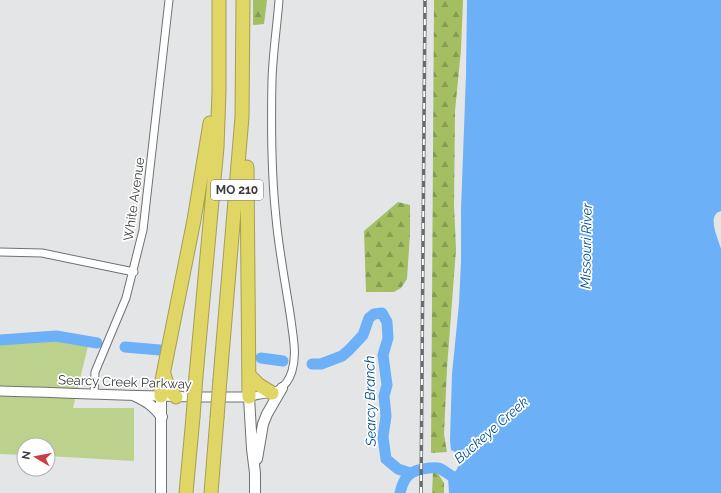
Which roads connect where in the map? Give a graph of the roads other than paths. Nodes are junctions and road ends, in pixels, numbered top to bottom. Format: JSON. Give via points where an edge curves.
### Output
{"nodes":[{"id":1,"x":169,"y":0,"type":"edge"},
{"id":2,"x":219,"y":0,"type":"edge"},
{"id":3,"x":243,"y":0,"type":"edge"},
{"id":4,"x":279,"y":0,"type":"edge"},
{"id":5,"x":220,"y":34,"type":"junction"},
{"id":6,"x":242,"y":117,"type":"junction"},
{"id":7,"x":0,"y":252,"type":"edge"},
{"id":8,"x":134,"y":272,"type":"junction"},
{"id":9,"x":164,"y":374,"type":"junction"},
{"id":10,"x":249,"y":375,"type":"junction"},
{"id":11,"x":277,"y":390,"type":"junction"},
{"id":12,"x":0,"y":391,"type":"edge"},
{"id":13,"x":94,"y":394,"type":"junction"},
{"id":14,"x":135,"y":396,"type":"junction"},
{"id":15,"x":161,"y":396,"type":"junction"},
{"id":16,"x":176,"y":397,"type":"junction"},
{"id":17,"x":249,"y":397,"type":"junction"},
{"id":18,"x":162,"y":417,"type":"junction"},
{"id":19,"x":255,"y":473,"type":"junction"},
{"id":20,"x":161,"y":493,"type":"edge"},
{"id":21,"x":186,"y":493,"type":"edge"},
{"id":22,"x":211,"y":493,"type":"edge"},
{"id":23,"x":255,"y":493,"type":"edge"}],
"edges":[{"from":1,"to":8,"type":"street","name":"White Avenue","via":[[147,199]]},
{"from":2,"to":5,"type":"highway","number":"MO 210"},
{"from":3,"to":6,"type":"highway","number":"MO 210"},
{"from":4,"to":11,"type":"street","via":[[272,77],[274,187],[295,358],[289,379]]},
{"from":5,"to":9,"type":"highway","via":[[203,173]]},
{"from":5,"to":21,"type":"highway","number":"MO 210","bridge":true,"via":[[217,147]]},
{"from":6,"to":10,"type":"highway","via":[[247,139]]},
{"from":6,"to":22,"type":"highway","number":"MO 210","bridge":true},
{"from":7,"to":8,"type":"street","via":[[42,253]]},
{"from":8,"to":13,"type":"street","name":"White Avenue","via":[[95,372]]},
{"from":9,"to":15,"type":"highway"},
{"from":9,"to":16,"type":"highway","via":[[168,388]]},
{"from":10,"to":11,"type":"highway","via":[[259,385]]},
{"from":10,"to":17,"type":"highway"},
{"from":11,"to":17,"type":"street"},
{"from":11,"to":19,"type":"main road","via":[[263,424]]},
{"from":12,"to":13,"type":"street","name":"Searcy Creek Parkway"},
{"from":13,"to":14,"type":"street","name":"Searcy Creek Parkway"},
{"from":14,"to":15,"type":"street","name":"Searcy Creek Parkway"},
{"from":14,"to":18,"type":"main road","via":[[153,406]]},
{"from":15,"to":16,"type":"street","name":"Searcy Creek Parkway"},
{"from":15,"to":18,"type":"main road"},
{"from":16,"to":17,"type":"street","name":"Searcy Creek Parkway"},
{"from":17,"to":19,"type":"main road"},
{"from":18,"to":20,"type":"main road"},
{"from":19,"to":23,"type":"main road"}]}
